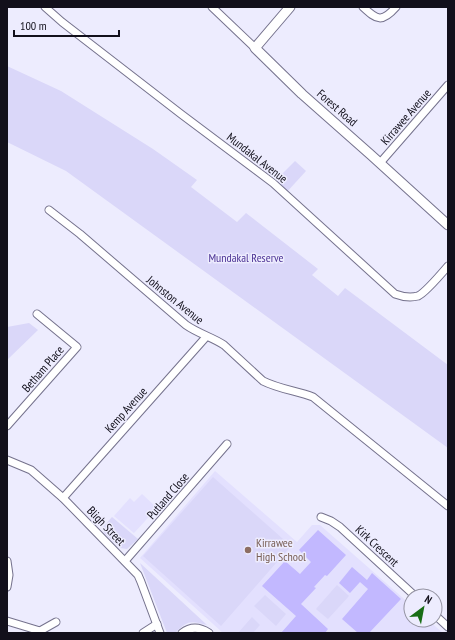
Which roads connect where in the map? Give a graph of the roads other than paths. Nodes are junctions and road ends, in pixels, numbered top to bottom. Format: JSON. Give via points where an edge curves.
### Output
{"nodes":[{"id":1,"x":45,"y":7,"type":"edge"},
{"id":2,"x":212,"y":7,"type":"edge"},
{"id":3,"x":290,"y":7,"type":"edge"},
{"id":4,"x":363,"y":7,"type":"edge"},
{"id":5,"x":396,"y":7,"type":"edge"},
{"id":6,"x":255,"y":48,"type":"junction"},
{"id":7,"x":448,"y":85,"type":"edge"},
{"id":8,"x":380,"y":163,"type":"junction"},
{"id":9,"x":49,"y":210,"type":"dead end"},
{"id":10,"x":448,"y":224,"type":"edge"},
{"id":11,"x":448,"y":266,"type":"edge"},
{"id":12,"x":36,"y":314,"type":"dead end"},
{"id":13,"x":206,"y":336,"type":"junction"},
{"id":14,"x":7,"y":426,"type":"edge"},
{"id":15,"x":227,"y":444,"type":"dead end"},
{"id":16,"x":7,"y":460,"type":"edge"},
{"id":17,"x":63,"y":498,"type":"junction"},
{"id":18,"x":448,"y":506,"type":"edge"},
{"id":19,"x":321,"y":517,"type":"dead end"},
{"id":20,"x":7,"y":561,"type":"edge"},
{"id":21,"x":125,"y":561,"type":"junction"},
{"id":22,"x":7,"y":586,"type":"edge"},
{"id":23,"x":406,"y":588,"type":"edge"},
{"id":24,"x":7,"y":621,"type":"edge"},
{"id":25,"x":56,"y":622,"type":"dead end"},
{"id":26,"x":157,"y":624,"type":"junction"},
{"id":27,"x":40,"y":632,"type":"edge"},
{"id":28,"x":143,"y":633,"type":"edge"},
{"id":29,"x":160,"y":633,"type":"edge"},
{"id":30,"x":182,"y":633,"type":"edge"},
{"id":31,"x":209,"y":633,"type":"edge"}],
"edges":[{"from":1,"to":11,"type":"street","name":"Mundakal Avenue","via":[[273,183],[395,294],[406,298],[419,296]]},
{"from":2,"to":6,"type":"street","name":"Forest Road"},
{"from":3,"to":6,"type":"street"},
{"from":4,"to":5,"type":"street","via":[[374,17],[381,18]]},
{"from":6,"to":8,"type":"street","name":"Forest Road","via":[[302,94]]},
{"from":7,"to":8,"type":"street","name":"Kirrawee Avenue"},
{"from":8,"to":10,"type":"street","name":"Forest Road"},
{"from":9,"to":13,"type":"street","name":"Johnston Avenue","via":[[186,325]]},
{"from":12,"to":14,"type":"street","name":"Betham Place","via":[[77,347]]},
{"from":13,"to":17,"type":"street","name":"Kemp Avenue"},
{"from":13,"to":18,"type":"street","name":"Johnston Avenue","via":[[224,345],[269,384],[312,398]]},
{"from":15,"to":21,"type":"street","name":"Putland Close"},
{"from":16,"to":17,"type":"street","name":"Bligh Street","via":[[31,470]]},
{"from":17,"to":21,"type":"street","name":"Bligh Street"},
{"from":19,"to":23,"type":"street","name":"Kirk Crescent","via":[[340,527]]},
{"from":20,"to":22,"type":"street"},
{"from":21,"to":26,"type":"street","name":"Bligh Street","via":[[138,575]]},
{"from":24,"to":27,"type":"street"},
{"from":25,"to":27,"type":"street"},
{"from":26,"to":28,"type":"street"},
{"from":26,"to":29,"type":"street","name":"Bligh Street"},
{"from":30,"to":31,"type":"street","via":[[187,629],[198,628]]}]}
